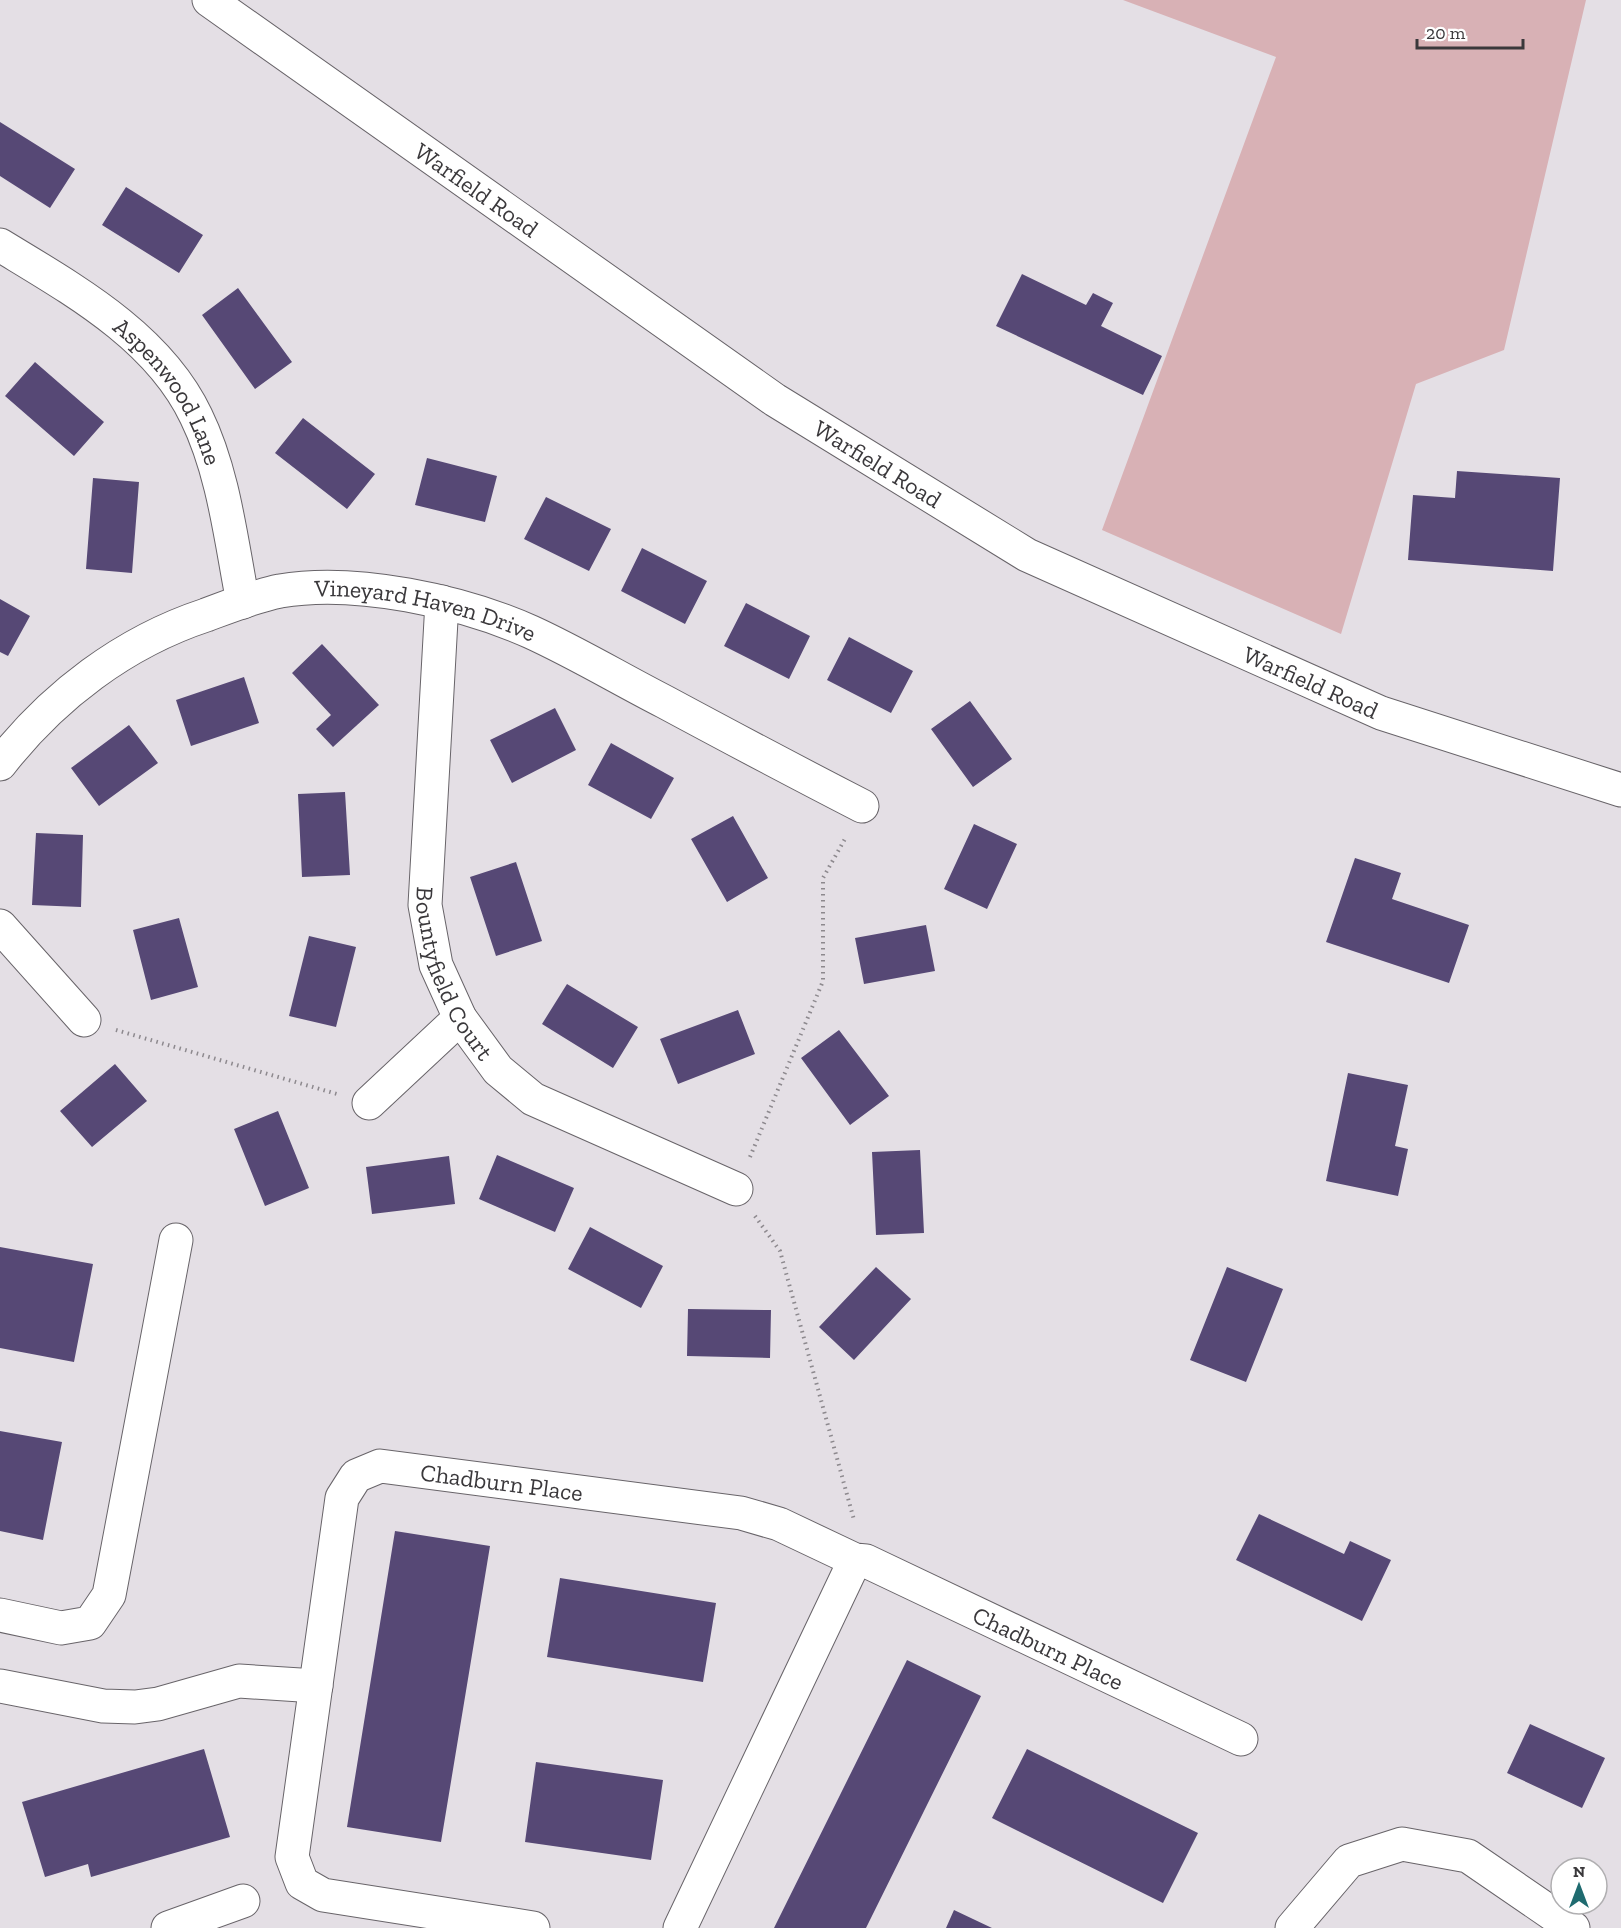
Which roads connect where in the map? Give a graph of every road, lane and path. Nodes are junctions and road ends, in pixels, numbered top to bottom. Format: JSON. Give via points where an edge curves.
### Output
{"nodes":[{"id":1,"x":209,"y":0,"type":"edge"},
{"id":2,"x":0,"y":245,"type":"edge"},
{"id":3,"x":243,"y":602,"type":"junction"},
{"id":4,"x":442,"y":602,"type":"junction"},
{"id":5,"x":3,"y":754,"type":"edge"},
{"id":6,"x":1621,"y":790,"type":"edge"},
{"id":7,"x":862,"y":806,"type":"joint"},
{"id":8,"x":0,"y":926,"type":"edge"},
{"id":9,"x":460,"y":1018,"type":"junction"},
{"id":10,"x":84,"y":1020,"type":"joint"},
{"id":11,"x":369,"y":1103,"type":"joint"},
{"id":12,"x":736,"y":1189,"type":"junction"},
{"id":13,"x":176,"y":1240,"type":"dead end"},
{"id":14,"x":860,"y":1560,"type":"junction"},
{"id":15,"x":0,"y":1616,"type":"edge"},
{"id":16,"x":0,"y":1686,"type":"edge"},
{"id":17,"x":316,"y":1686,"type":"junction"},
{"id":18,"x":1241,"y":1739,"type":"dead end"},
{"id":19,"x":243,"y":1901,"type":"dead end"},
{"id":20,"x":168,"y":1928,"type":"edge"},
{"id":21,"x":533,"y":1928,"type":"edge"},
{"id":22,"x":680,"y":1928,"type":"edge"},
{"id":23,"x":1292,"y":1928,"type":"edge"},
{"id":24,"x":1573,"y":1928,"type":"edge"}],
"edges":[{"from":1,"to":6,"type":"street","name":"Warfield Road","via":[[775,400],[1027,555],[1381,713]]},
{"from":2,"to":3,"type":"street","name":"Aspenwood Lane","via":[[118,321],[177,384],[197,417],[219,481]]},
{"from":3,"to":4,"type":"street","name":"Vineyard Haven Drive","via":[[280,591],[320,588],[384,590]]},
{"from":3,"to":5,"type":"street","name":"Vineyard Haven Drive","via":[[131,647],[88,677]]},
{"from":4,"to":7,"type":"street","name":"Vineyard Haven Drive","via":[[530,632]]},
{"from":4,"to":9,"type":"street","name":"Bountyfield Court","via":[[425,905],[436,965]]},
{"from":7,"to":12,"type":"path","via":[[823,878],[823,981]]},
{"from":8,"to":10,"type":"street"},
{"from":9,"to":11,"type":"street"},
{"from":9,"to":12,"type":"street","name":"Bountyfield Court","via":[[498,1070],[533,1099]]},
{"from":10,"to":11,"type":"path"},
{"from":12,"to":14,"type":"path","via":[[780,1251]]},
{"from":13,"to":15,"type":"street","via":[[110,1595],[90,1623],[61,1628]]},
{"from":14,"to":17,"type":"street","name":"Chadburn Place","via":[[778,1524],[741,1513],[380,1467],[356,1476],[342,1498]]},
{"from":14,"to":18,"type":"street","name":"Chadburn Place"},
{"from":14,"to":22,"type":"street"},
{"from":16,"to":17,"type":"street","via":[[103,1706],[135,1707],[239,1681]]},
{"from":17,"to":21,"type":"street","name":"Chadburn Place","via":[[292,1857],[302,1883],[323,1895]]},
{"from":19,"to":20,"type":"street"},
{"from":23,"to":24,"type":"street","via":[[1349,1861],[1402,1844],[1468,1856]]}]}
